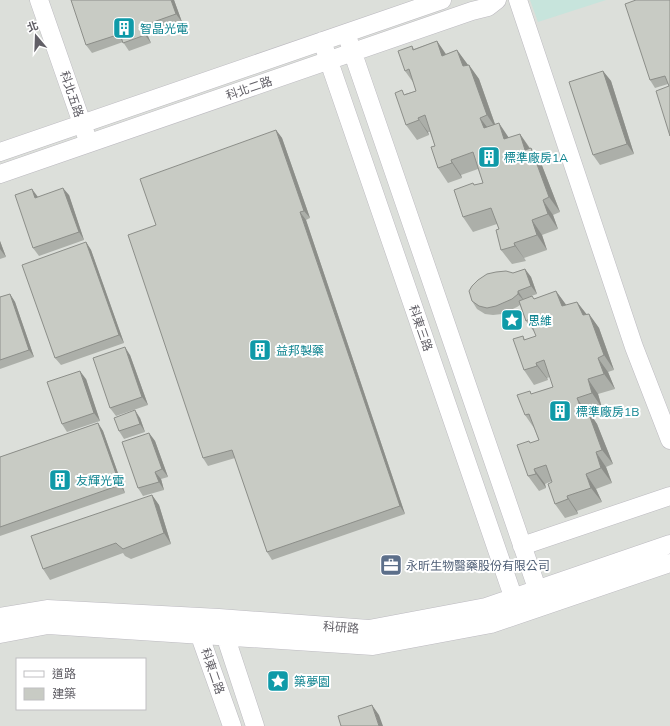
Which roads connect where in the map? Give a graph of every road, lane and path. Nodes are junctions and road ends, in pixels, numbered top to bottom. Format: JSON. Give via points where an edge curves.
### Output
{"nodes":[{"id":1,"x":40,"y":0,"type":"edge"},
{"id":2,"x":442,"y":0,"type":"edge"},
{"id":3,"x":497,"y":0,"type":"edge"},
{"id":4,"x":518,"y":0,"type":"edge"},
{"id":5,"x":346,"y":33,"type":"junction"},
{"id":6,"x":322,"y":41,"type":"junction"},
{"id":7,"x":352,"y":52,"type":"junction"},
{"id":8,"x":329,"y":60,"type":"junction"},
{"id":9,"x":82,"y":124,"type":"junction"},
{"id":10,"x":89,"y":143,"type":"junction"},
{"id":11,"x":0,"y":152,"type":"edge"},
{"id":12,"x":0,"y":174,"type":"edge"},
{"id":13,"x":670,"y":440,"type":"edge"},
{"id":14,"x":670,"y":496,"type":"edge"},
{"id":15,"x":670,"y":544,"type":"edge"},
{"id":16,"x":522,"y":546,"type":"junction"},
{"id":17,"x":670,"y":563,"type":"edge"},
{"id":18,"x":514,"y":597,"type":"junction"},
{"id":19,"x":540,"y":598,"type":"junction"},
{"id":20,"x":520,"y":614,"type":"junction"},
{"id":21,"x":0,"y":617,"type":"edge"},
{"id":22,"x":193,"y":617,"type":"junction"},
{"id":23,"x":219,"y":618,"type":"junction"},
{"id":24,"x":0,"y":634,"type":"edge"},
{"id":25,"x":200,"y":634,"type":"junction"},
{"id":26,"x":225,"y":636,"type":"junction"},
{"id":27,"x":232,"y":726,"type":"edge"},
{"id":28,"x":256,"y":726,"type":"edge"}],
"edges":[{"from":1,"to":9,"type":"street","name":"科北五路"},
{"from":2,"to":5,"type":"street","name":"科北二路"},
{"from":3,"to":7,"type":"street","name":"科北二路","via":[[488,7]]},
{"from":4,"to":13,"type":"street","via":[[634,347]]},
{"from":5,"to":6,"type":"street","name":"科北二路"},
{"from":5,"to":7,"type":"street","name":"科東三路"},
{"from":6,"to":8,"type":"street","name":"科東三路"},
{"from":6,"to":9,"type":"street","name":"科北二路"},
{"from":7,"to":8,"type":"street","name":"科北二路"},
{"from":7,"to":16,"type":"street","name":"科東三路"},
{"from":8,"to":10,"type":"street","name":"科北二路"},
{"from":8,"to":18,"type":"street","name":"科東三路"},
{"from":9,"to":10,"type":"street","name":"科北五路"},
{"from":9,"to":11,"type":"street","name":"科北二路"},
{"from":10,"to":12,"type":"street","name":"科北二路"},
{"from":14,"to":16,"type":"street"},
{"from":15,"to":19,"type":"street","name":"科研路"},
{"from":16,"to":19,"type":"street","name":"科東三路"},
{"from":17,"to":19,"type":"street","name":"科研路"},
{"from":18,"to":19,"type":"street","name":"科研路"},
{"from":18,"to":20,"type":"street","name":"科東三路"},
{"from":18,"to":23,"type":"street","name":"科研路","via":[[486,607],[369,629]]},
{"from":19,"to":20,"type":"street","name":"科研路"},
{"from":20,"to":26,"type":"street","name":"科研路","via":[[491,624],[373,646]]},
{"from":21,"to":22,"type":"street","name":"科研路","via":[[47,609]]},
{"from":22,"to":23,"type":"street","name":"科研路"},
{"from":22,"to":25,"type":"street","name":"科東二路"},
{"from":23,"to":26,"type":"street","name":"科東二路"},
{"from":24,"to":25,"type":"street","name":"科研路","via":[[48,625]]},
{"from":25,"to":26,"type":"street","name":"科研路"},
{"from":25,"to":27,"type":"street","name":"科東二路"},
{"from":26,"to":28,"type":"street","name":"科東二路"}]}
